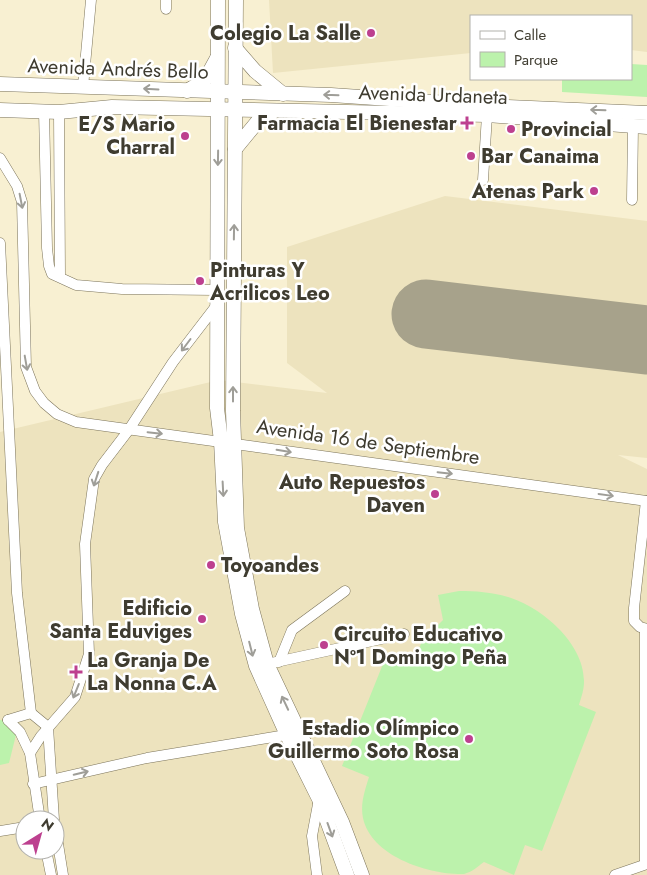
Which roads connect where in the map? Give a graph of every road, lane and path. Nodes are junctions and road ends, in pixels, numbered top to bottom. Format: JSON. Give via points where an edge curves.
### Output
{"nodes":[{"id":1,"x":91,"y":0,"type":"edge"},
{"id":2,"x":218,"y":0,"type":"edge"},
{"id":3,"x":236,"y":0,"type":"edge"},
{"id":4,"x":235,"y":48,"type":"junction"},
{"id":5,"x":218,"y":55,"type":"junction"},
{"id":6,"x":0,"y":84,"type":"edge"},
{"id":7,"x":83,"y":87,"type":"junction"},
{"id":8,"x":187,"y":91,"type":"junction"},
{"id":9,"x":218,"y":92,"type":"junction"},
{"id":10,"x":235,"y":93,"type":"junction"},
{"id":11,"x":283,"y":94,"type":"junction"},
{"id":12,"x":182,"y":109,"type":"junction"},
{"id":13,"x":218,"y":109,"type":"junction"},
{"id":14,"x":0,"y":110,"type":"edge"},
{"id":15,"x":235,"y":110,"type":"junction"},
{"id":16,"x":44,"y":111,"type":"junction"},
{"id":17,"x":274,"y":111,"type":"junction"},
{"id":18,"x":59,"y":112,"type":"junction"},
{"id":19,"x":647,"y":112,"type":"edge"},
{"id":20,"x":488,"y":115,"type":"junction"},
{"id":21,"x":219,"y":125,"type":"junction"},
{"id":22,"x":640,"y":126,"type":"edge"},
{"id":23,"x":234,"y":149,"type":"junction"},
{"id":24,"x":0,"y":158,"type":"edge"},
{"id":25,"x":483,"y":180,"type":"dead end"},
{"id":26,"x":632,"y":200,"type":"dead end"},
{"id":27,"x":0,"y":243,"type":"edge"},
{"id":28,"x":60,"y":276,"type":"junction"},
{"id":29,"x":216,"y":290,"type":"junction"},
{"id":30,"x":216,"y":306,"type":"junction"},
{"id":31,"x":1,"y":325,"type":"edge"},
{"id":32,"x":128,"y":430,"type":"junction"},
{"id":33,"x":221,"y":441,"type":"junction"},
{"id":34,"x":236,"y":443,"type":"junction"},
{"id":35,"x":646,"y":501,"type":"edge"},
{"id":36,"x":345,"y":591,"type":"dead end"},
{"id":37,"x":646,"y":629,"type":"edge"},
{"id":38,"x":404,"y":634,"type":"dead end"},
{"id":39,"x":273,"y":663,"type":"junction"},
{"id":40,"x":31,"y":713,"type":"junction"},
{"id":41,"x":4,"y":719,"type":"edge"},
{"id":42,"x":48,"y":727,"type":"junction"},
{"id":43,"x":293,"y":734,"type":"junction"},
{"id":44,"x":30,"y":753,"type":"junction"},
{"id":45,"x":50,"y":780,"type":"junction"},
{"id":46,"x":33,"y":784,"type":"junction"},
{"id":47,"x":319,"y":799,"type":"junction"},
{"id":48,"x":38,"y":810,"type":"edge"},
{"id":49,"x":53,"y":810,"type":"edge"},
{"id":50,"x":15,"y":828,"type":"edge"},
{"id":51,"x":0,"y":830,"type":"edge"},
{"id":52,"x":48,"y":860,"type":"edge"},
{"id":53,"x":61,"y":860,"type":"edge"},
{"id":54,"x":646,"y":864,"type":"edge"},
{"id":55,"x":51,"y":875,"type":"edge"},
{"id":56,"x":63,"y":875,"type":"edge"},
{"id":57,"x":317,"y":875,"type":"edge"},
{"id":58,"x":347,"y":875,"type":"edge"},
{"id":59,"x":362,"y":875,"type":"edge"},
{"id":60,"x":615,"y":875,"type":"edge"}],
"edges":[{"from":1,"to":7,"type":"street"},
{"from":2,"to":5,"type":"street"},
{"from":3,"to":4,"type":"street","name":"Avenida 16 de Septiembre"},
{"from":4,"to":10,"type":"street","name":"Avenida 16 de Septiembre"},
{"from":4,"to":11,"type":"street"},
{"from":5,"to":8,"type":"street","via":[[205,80]]},
{"from":5,"to":9,"type":"street"},
{"from":6,"to":7,"type":"street","name":"Avenida Andrés Bello"},
{"from":8,"to":7,"type":"street","name":"Avenida Andrés Bello","one_way":true},
{"from":8,"to":9,"type":"street","name":"Avenida Andrés Bello"},
{"from":9,"to":10,"type":"street","name":"Avenida Andrés Bello"},
{"from":9,"to":13,"type":"street"},
{"from":10,"to":11,"type":"street","name":"Avenida Urdaneta"},
{"from":10,"to":15,"type":"street","name":"Avenida 16 de Septiembre"},
{"from":19,"to":11,"type":"street","name":"Avenida Urdaneta","one_way":true},
{"from":12,"to":13,"type":"street","name":"Avenida Andrés Bello"},
{"from":12,"to":18,"type":"street","name":"Avenida Andrés Bello","via":[[112,107]]},
{"from":12,"to":21,"type":"street","via":[[200,112]]},
{"from":13,"to":15,"type":"street","name":"Avenida Urdaneta"},
{"from":13,"to":21,"type":"street"},
{"from":14,"to":16,"type":"street","name":"Avenida Andrés Bello"},
{"from":15,"to":17,"type":"street","name":"Avenida Urdaneta"},
{"from":15,"to":23,"type":"street","name":"Avenida 16 de Septiembre"},
{"from":16,"to":18,"type":"street","name":"Avenida Andrés Bello"},
{"from":16,"to":28,"type":"street","via":[[48,266],[52,274]]},
{"from":17,"to":20,"type":"street","name":"Avenida Urdaneta"},
{"from":17,"to":23,"type":"street","via":[[258,121]]},
{"from":18,"to":28,"type":"street"},
{"from":20,"to":22,"type":"street","name":"Avenida Urdaneta"},
{"from":20,"to":25,"type":"street"},
{"from":21,"to":29,"type":"street","one_way":true},
{"from":22,"to":26,"type":"street"},
{"from":34,"to":23,"type":"street","name":"Avenida 16 de Septiembre","one_way":true,"via":[[233,411]]},
{"from":24,"to":32,"type":"street","one_way":true,"via":[[17,186],[22,202],[24,349],[30,383],[44,403],[64,418]]},
{"from":27,"to":31,"type":"street"},
{"from":28,"to":29,"type":"street","via":[[76,286]]},
{"from":29,"to":30,"type":"street"},
{"from":30,"to":32,"type":"street","one_way":true,"via":[[173,362]]},
{"from":30,"to":33,"type":"street","via":[[217,408]]},
{"from":31,"to":40,"type":"street","via":[[17,593]]},
{"from":32,"to":33,"type":"street","one_way":true},
{"from":32,"to":42,"type":"street","one_way":true,"via":[[94,479],[85,544],[88,654],[74,697]]},
{"from":33,"to":34,"type":"street"},
{"from":33,"to":43,"type":"street","one_way":true,"via":[[225,522],[242,614],[256,666]]},
{"from":34,"to":35,"type":"street","name":"Avenida 16 de Septiembre","one_way":true},
{"from":34,"to":39,"type":"street","via":[[238,528],[252,609]]},
{"from":35,"to":37,"type":"street","via":[[634,608],[634,621]]},
{"from":36,"to":39,"type":"street","via":[[292,630]]},
{"from":37,"to":54,"type":"street"},
{"from":38,"to":39,"type":"street"},
{"from":43,"to":39,"type":"street","one_way":true},
{"from":40,"to":41,"type":"street"},
{"from":40,"to":42,"type":"street"},
{"from":41,"to":44,"type":"street","via":[[20,732]]},
{"from":42,"to":44,"type":"street"},
{"from":42,"to":45,"type":"street"},
{"from":45,"to":43,"type":"street","one_way":true,"via":[[146,758]]},
{"from":43,"to":47,"type":"street"},
{"from":43,"to":59,"type":"street","via":[[342,822]]},
{"from":44,"to":46,"type":"street"},
{"from":45,"to":46,"type":"street"},
{"from":45,"to":49,"type":"street"},
{"from":46,"to":48,"type":"street"},
{"from":47,"to":57,"type":"street","via":[[312,836]]},
{"from":47,"to":58,"type":"street","one_way":true},
{"from":50,"to":51,"type":"street"},
{"from":52,"to":55,"type":"street"},
{"from":53,"to":56,"type":"street"},
{"from":54,"to":60,"type":"street"}]}
